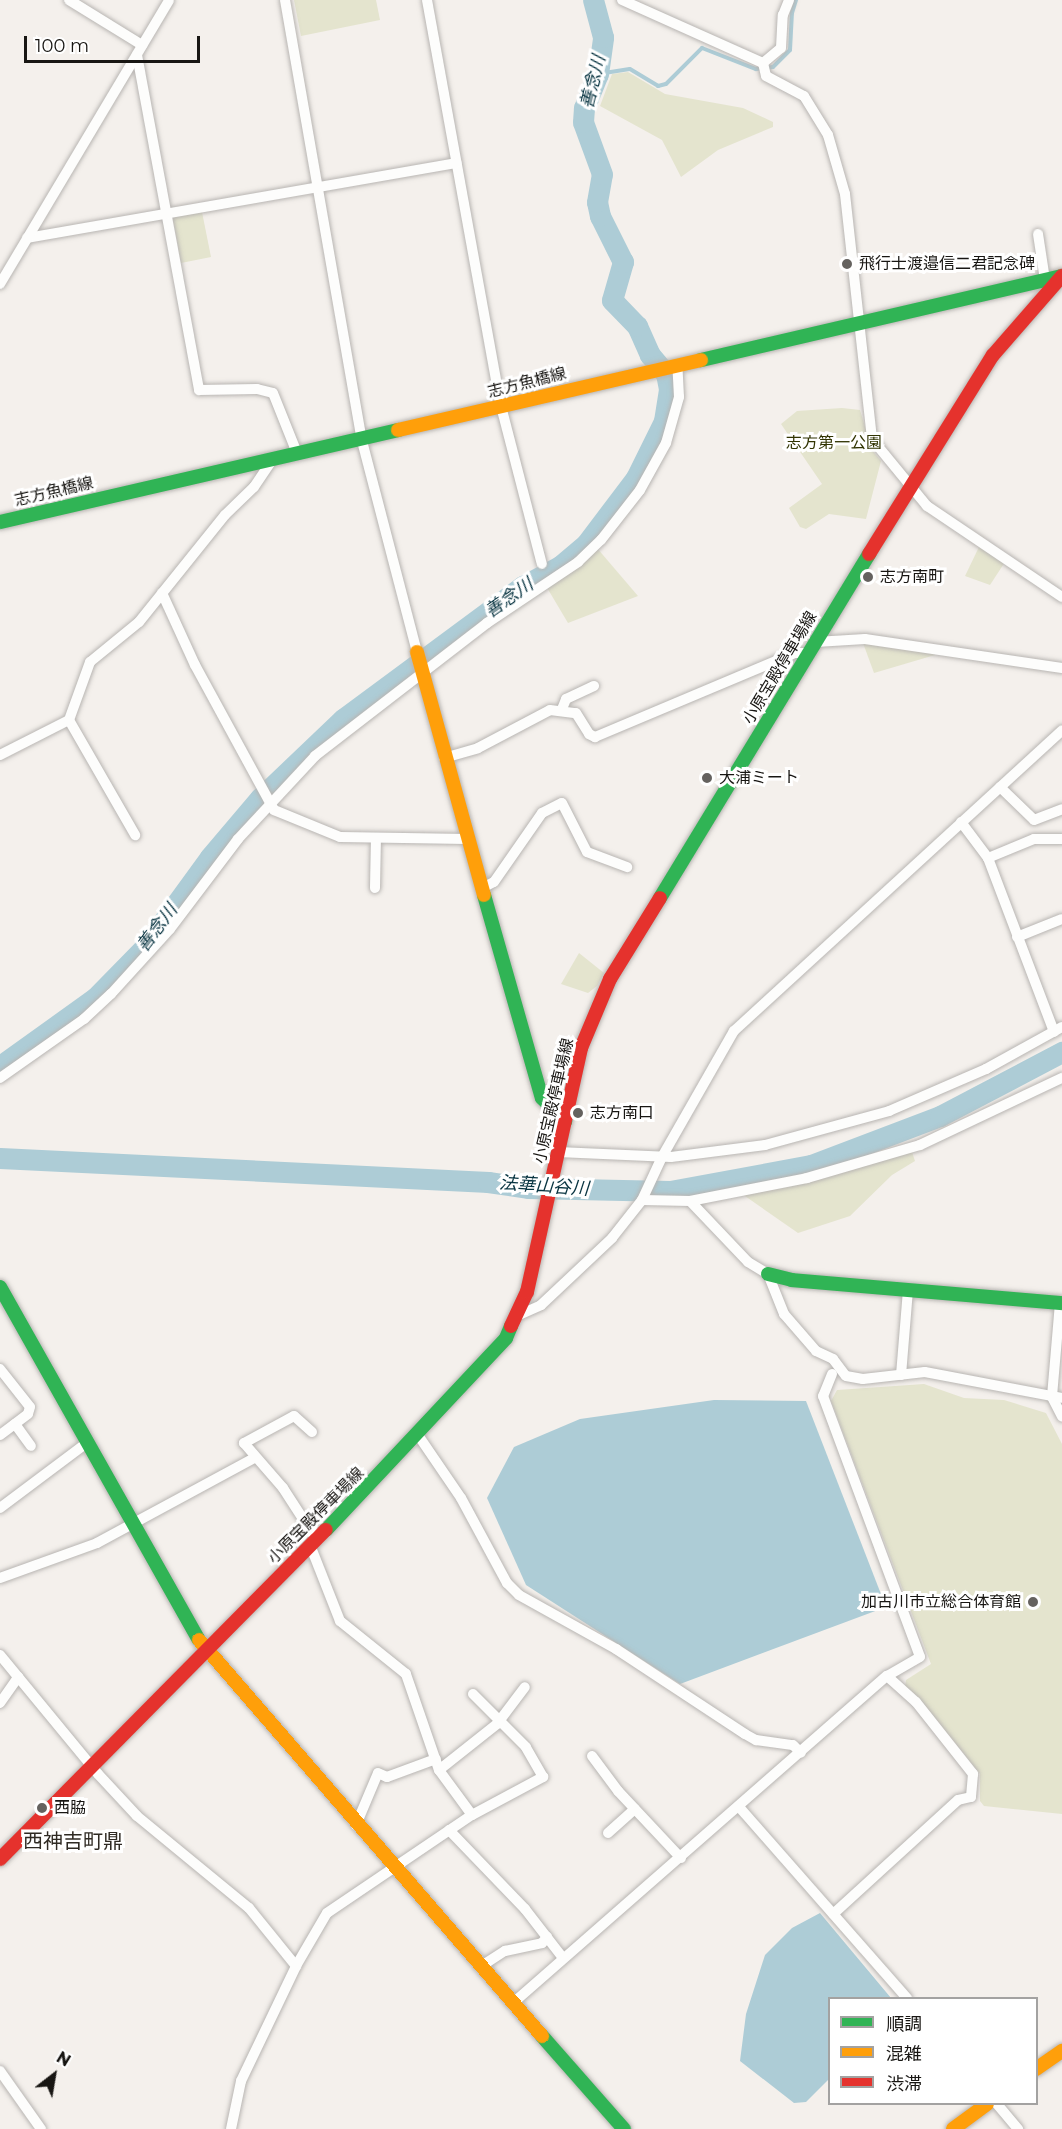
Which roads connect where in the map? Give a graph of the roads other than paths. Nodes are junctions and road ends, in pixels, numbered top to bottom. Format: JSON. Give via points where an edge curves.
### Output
{"nodes":[{"id":1,"x":69,"y":0,"type":"edge"},
{"id":2,"x":169,"y":0,"type":"edge"},
{"id":3,"x":285,"y":0,"type":"edge"},
{"id":4,"x":427,"y":0,"type":"edge"},
{"id":5,"x":622,"y":0,"type":"edge"},
{"id":6,"x":789,"y":0,"type":"edge"},
{"id":7,"x":142,"y":45,"type":"junction"},
{"id":8,"x":137,"y":56,"type":"junction"},
{"id":9,"x":763,"y":63,"type":"junction"},
{"id":10,"x":456,"y":163,"type":"junction"},
{"id":11,"x":317,"y":187,"type":"junction"},
{"id":12,"x":169,"y":214,"type":"junction"},
{"id":13,"x":1038,"y":234,"type":"dead end"},
{"id":14,"x":27,"y":238,"type":"junction"},
{"id":15,"x":1062,"y":276,"type":"edge"},
{"id":16,"x":1045,"y":280,"type":"junction"},
{"id":17,"x":0,"y":284,"type":"edge"},
{"id":18,"x":857,"y":326,"type":"junction"},
{"id":19,"x":673,"y":365,"type":"junction"},
{"id":20,"x":501,"y":406,"type":"junction"},
{"id":21,"x":361,"y":437,"type":"junction"},
{"id":22,"x":297,"y":453,"type":"junction"},
{"id":23,"x":272,"y":460,"type":"junction"},
{"id":24,"x":909,"y":486,"type":"junction"},
{"id":25,"x":0,"y":522,"type":"edge"},
{"id":26,"x":542,"y":564,"type":"dead end"},
{"id":27,"x":162,"y":593,"type":"junction"},
{"id":28,"x":1062,"y":597,"type":"edge"},
{"id":29,"x":812,"y":647,"type":"junction"},
{"id":30,"x":417,"y":652,"type":"joint"},
{"id":31,"x":1062,"y":668,"type":"edge"},
{"id":32,"x":423,"y":672,"type":"junction"},
{"id":33,"x":594,"y":686,"type":"dead end"},
{"id":34,"x":562,"y":709,"type":"junction"},
{"id":35,"x":69,"y":720,"type":"junction"},
{"id":36,"x":1062,"y":730,"type":"edge"},
{"id":37,"x":0,"y":755,"type":"edge"},
{"id":38,"x":444,"y":758,"type":"junction"},
{"id":39,"x":1000,"y":787,"type":"junction"},
{"id":40,"x":270,"y":802,"type":"junction"},
{"id":41,"x":1062,"y":809,"type":"edge"},
{"id":42,"x":961,"y":822,"type":"junction"},
{"id":43,"x":135,"y":835,"type":"dead end"},
{"id":44,"x":376,"y":838,"type":"junction"},
{"id":45,"x":467,"y":839,"type":"junction"},
{"id":46,"x":1062,"y":839,"type":"edge"},
{"id":47,"x":988,"y":858,"type":"junction"},
{"id":48,"x":627,"y":867,"type":"dead end"},
{"id":49,"x":375,"y":888,"type":"dead end"},
{"id":50,"x":482,"y":888,"type":"junction"},
{"id":51,"x":1062,"y":919,"type":"edge"},
{"id":52,"x":1017,"y":938,"type":"junction"},
{"id":53,"x":1058,"y":1030,"type":"edge"},
{"id":54,"x":0,"y":1078,"type":"edge"},
{"id":55,"x":1062,"y":1078,"type":"edge"},
{"id":56,"x":564,"y":1121,"type":"junction"},
{"id":57,"x":557,"y":1156,"type":"junction"},
{"id":58,"x":662,"y":1157,"type":"junction"},
{"id":59,"x":642,"y":1200,"type":"junction"},
{"id":60,"x":690,"y":1201,"type":"junction"},
{"id":61,"x":768,"y":1274,"type":"junction"},
{"id":62,"x":0,"y":1287,"type":"edge"},
{"id":63,"x":908,"y":1290,"type":"junction"},
{"id":64,"x":1061,"y":1303,"type":"edge"},
{"id":65,"x":519,"y":1315,"type":"junction"},
{"id":66,"x":0,"y":1369,"type":"edge"},
{"id":67,"x":832,"y":1374,"type":"dead end"},
{"id":68,"x":901,"y":1375,"type":"junction"},
{"id":69,"x":1057,"y":1398,"type":"edge"},
{"id":70,"x":1062,"y":1417,"type":"edge"},
{"id":71,"x":15,"y":1424,"type":"junction"},
{"id":72,"x":312,"y":1432,"type":"dead end"},
{"id":73,"x":0,"y":1435,"type":"edge"},
{"id":74,"x":418,"y":1435,"type":"junction"},
{"id":75,"x":88,"y":1442,"type":"junction"},
{"id":76,"x":31,"y":1446,"type":"dead end"},
{"id":77,"x":254,"y":1458,"type":"junction"},
{"id":78,"x":0,"y":1508,"type":"edge"},
{"id":79,"x":134,"y":1525,"type":"junction"},
{"id":80,"x":313,"y":1542,"type":"junction"},
{"id":81,"x":0,"y":1578,"type":"edge"},
{"id":82,"x":206,"y":1648,"type":"junction"},
{"id":83,"x":0,"y":1655,"type":"edge"},
{"id":84,"x":887,"y":1676,"type":"junction"},
{"id":85,"x":18,"y":1677,"type":"junction"},
{"id":86,"x":525,"y":1687,"type":"dead end"},
{"id":87,"x":473,"y":1694,"type":"dead end"},
{"id":88,"x":0,"y":1703,"type":"edge"},
{"id":89,"x":501,"y":1720,"type":"junction"},
{"id":90,"x":801,"y":1752,"type":"junction"},
{"id":91,"x":592,"y":1756,"type":"dead end"},
{"id":92,"x":437,"y":1764,"type":"junction"},
{"id":93,"x":92,"y":1766,"type":"junction"},
{"id":94,"x":635,"y":1809,"type":"junction"},
{"id":95,"x":740,"y":1809,"type":"junction"},
{"id":96,"x":472,"y":1815,"type":"junction"},
{"id":97,"x":356,"y":1825,"type":"junction"},
{"id":98,"x":449,"y":1830,"type":"junction"},
{"id":99,"x":608,"y":1833,"type":"dead end"},
{"id":100,"x":681,"y":1858,"type":"junction"},
{"id":101,"x":0,"y":1859,"type":"edge"},
{"id":102,"x":392,"y":1867,"type":"junction"},
{"id":103,"x":833,"y":1914,"type":"junction"},
{"id":104,"x":547,"y":1937,"type":"junction"},
{"id":105,"x":563,"y":1958,"type":"junction"},
{"id":106,"x":297,"y":1966,"type":"junction"},
{"id":107,"x":480,"y":1967,"type":"junction"},
{"id":108,"x":906,"y":1997,"type":"edge"},
{"id":109,"x":513,"y":2003,"type":"junction"},
{"id":110,"x":1062,"y":2051,"type":"edge"},
{"id":111,"x":1038,"y":2068,"type":"edge"},
{"id":112,"x":2,"y":2077,"type":"edge"},
{"id":113,"x":984,"y":2105,"type":"edge"},
{"id":114,"x":999,"y":2105,"type":"edge"},
{"id":115,"x":41,"y":2129,"type":"edge"},
{"id":116,"x":231,"y":2129,"type":"edge"},
{"id":117,"x":624,"y":2129,"type":"edge"},
{"id":118,"x":953,"y":2129,"type":"edge"},
{"id":119,"x":1018,"y":2129,"type":"edge"}],
"edges":[{"from":1,"to":7,"type":"street"},
{"from":2,"to":7,"type":"street"},
{"from":3,"to":11,"type":"street"},
{"from":4,"to":10,"type":"street"},
{"from":5,"to":9,"type":"street"},
{"from":6,"to":9,"type":"street","via":[[783,15],[781,48]]},
{"from":7,"to":8,"type":"street"},
{"from":8,"to":12,"type":"street"},
{"from":8,"to":14,"type":"street"},
{"from":9,"to":18,"type":"street","via":[[766,76],[804,96],[828,135],[845,194]]},
{"from":10,"to":11,"type":"street"},
{"from":10,"to":20,"type":"street"},
{"from":11,"to":12,"type":"street"},
{"from":11,"to":21,"type":"street"},
{"from":12,"to":14,"type":"street"},
{"from":12,"to":22,"type":"street","via":[[199,390],[257,389],[273,393]]},
{"from":13,"to":16,"type":"street"},
{"from":14,"to":17,"type":"street"},
{"from":15,"to":16,"type":"main road","name":"志方魚橋線"},
{"from":15,"to":24,"type":"main road","name":"小原宝殿停車場線","via":[[993,355]]},
{"from":16,"to":18,"type":"main road","name":"志方魚橋線"},
{"from":18,"to":19,"type":"main road","name":"志方魚橋線"},
{"from":18,"to":24,"type":"street","via":[[872,438]]},
{"from":19,"to":20,"type":"main road","name":"志方魚橋線"},
{"from":19,"to":32,"type":"street","via":[[679,397],[666,443],[651,473],[614,524],[579,562],[487,623]]},
{"from":20,"to":21,"type":"main road","name":"志方魚橋線"},
{"from":20,"to":26,"type":"street"},
{"from":21,"to":22,"type":"main road","name":"志方魚橋線"},
{"from":21,"to":30,"type":"street"},
{"from":22,"to":23,"type":"main road","name":"志方魚橋線"},
{"from":23,"to":25,"type":"main road","name":"志方魚橋線"},
{"from":23,"to":27,"type":"street","via":[[254,487]]},
{"from":24,"to":28,"type":"street","via":[[958,530]]},
{"from":24,"to":29,"type":"main road","name":"小原宝殿停車場線"},
{"from":27,"to":35,"type":"street","via":[[130,631],[90,662]]},
{"from":27,"to":40,"type":"street","via":[[195,665]]},
{"from":29,"to":31,"type":"street","via":[[865,639]]},
{"from":29,"to":34,"type":"street","via":[[595,737],[576,713]]},
{"from":29,"to":56,"type":"main road","name":"小原宝殿停車場線","via":[[610,979],[581,1048]]},
{"from":30,"to":32,"type":"main road"},
{"from":32,"to":38,"type":"main road"},
{"from":32,"to":40,"type":"street","via":[[340,734]]},
{"from":33,"to":34,"type":"street","via":[[566,699]]},
{"from":34,"to":38,"type":"street","via":[[543,712],[478,748]]},
{"from":35,"to":37,"type":"street"},
{"from":35,"to":43,"type":"street"},
{"from":36,"to":39,"type":"street"},
{"from":38,"to":45,"type":"main road"},
{"from":39,"to":41,"type":"street","via":[[1034,820]]},
{"from":39,"to":42,"type":"street"},
{"from":40,"to":44,"type":"street","via":[[273,810],[340,837]]},
{"from":40,"to":54,"type":"street","via":[[170,929],[119,986],[84,1019]]},
{"from":42,"to":47,"type":"street"},
{"from":42,"to":58,"type":"street","via":[[734,1030]]},
{"from":44,"to":45,"type":"street"},
{"from":44,"to":49,"type":"street"},
{"from":45,"to":50,"type":"main road"},
{"from":46,"to":47,"type":"street","via":[[1034,839]]},
{"from":47,"to":52,"type":"street"},
{"from":48,"to":50,"type":"street","via":[[587,852],[561,803],[542,813],[494,882]]},
{"from":50,"to":56,"type":"main road","via":[[542,1098]]},
{"from":51,"to":52,"type":"street"},
{"from":52,"to":53,"type":"street"},
{"from":53,"to":58,"type":"street","via":[[986,1069],[879,1114],[765,1145]]},
{"from":55,"to":60,"type":"street","via":[[920,1145],[807,1178]]},
{"from":56,"to":57,"type":"main road","name":"小原宝殿停車場線"},
{"from":57,"to":58,"type":"street"},
{"from":57,"to":65,"type":"main road","name":"小原宝殿停車場線"},
{"from":58,"to":59,"type":"street"},
{"from":59,"to":60,"type":"street"},
{"from":59,"to":65,"type":"street","via":[[612,1238],[542,1305]]},
{"from":60,"to":61,"type":"street","via":[[748,1263]]},
{"from":61,"to":63,"type":"main road","via":[[792,1280]]},
{"from":61,"to":68,"type":"street","via":[[783,1314],[816,1351],[832,1359],[846,1376],[863,1379]]},
{"from":62,"to":75,"type":"main road"},
{"from":63,"to":64,"type":"main road"},
{"from":63,"to":68,"type":"street"},
{"from":64,"to":69,"type":"street"},
{"from":65,"to":74,"type":"main road","name":"小原宝殿停車場線","via":[[478,1372]]},
{"from":66,"to":71,"type":"street","via":[[30,1407],[28,1414]]},
{"from":67,"to":84,"type":"street","via":[[823,1396],[920,1657]]},
{"from":68,"to":69,"type":"street","via":[[925,1372]]},
{"from":69,"to":70,"type":"street"},
{"from":71,"to":73,"type":"street"},
{"from":71,"to":76,"type":"street"},
{"from":72,"to":77,"type":"street","via":[[294,1416],[244,1443]]},
{"from":74,"to":80,"type":"main road","name":"小原宝殿停車場線"},
{"from":74,"to":90,"type":"street","via":[[461,1498],[507,1583],[519,1595],[616,1649],[745,1734],[756,1740],[793,1745]]},
{"from":75,"to":78,"type":"street"},
{"from":75,"to":79,"type":"main road"},
{"from":77,"to":79,"type":"street"},
{"from":77,"to":80,"type":"street","via":[[283,1488]]},
{"from":79,"to":81,"type":"street","via":[[97,1543]]},
{"from":79,"to":82,"type":"main road"},
{"from":80,"to":82,"type":"main road","name":"小原宝殿停車場線"},
{"from":80,"to":92,"type":"street","via":[[340,1621],[406,1674]]},
{"from":82,"to":93,"type":"main road","name":"小原宝殿停車場線"},
{"from":82,"to":97,"type":"main road"},
{"from":83,"to":85,"type":"street"},
{"from":84,"to":90,"type":"street"},
{"from":84,"to":103,"type":"street","via":[[916,1702],[974,1774],[971,1797],[958,1800]]},
{"from":85,"to":88,"type":"street"},
{"from":85,"to":93,"type":"street"},
{"from":86,"to":89,"type":"street"},
{"from":87,"to":89,"type":"street"},
{"from":89,"to":92,"type":"street"},
{"from":89,"to":96,"type":"street","via":[[526,1747],[543,1777]]},
{"from":90,"to":95,"type":"street"},
{"from":91,"to":94,"type":"street"},
{"from":92,"to":96,"type":"street"},
{"from":92,"to":97,"type":"street","via":[[387,1777],[378,1773]]},
{"from":93,"to":101,"type":"main road","name":"小原宝殿停車場線"},
{"from":93,"to":106,"type":"street","via":[[153,1831],[249,1908]]},
{"from":94,"to":99,"type":"street"},
{"from":94,"to":100,"type":"street"},
{"from":95,"to":100,"type":"street"},
{"from":95,"to":103,"type":"street"},
{"from":96,"to":98,"type":"street"},
{"from":97,"to":102,"type":"main road"},
{"from":98,"to":102,"type":"street"},
{"from":98,"to":104,"type":"street"},
{"from":100,"to":105,"type":"street"},
{"from":102,"to":106,"type":"street","via":[[327,1913]]},
{"from":102,"to":107,"type":"main road"},
{"from":103,"to":108,"type":"street"},
{"from":104,"to":105,"type":"street"},
{"from":104,"to":107,"type":"street","via":[[542,1942],[505,1951]]},
{"from":105,"to":109,"type":"street"},
{"from":106,"to":116,"type":"street","via":[[241,2081]]},
{"from":107,"to":109,"type":"main road"},
{"from":109,"to":117,"type":"main road"},
{"from":110,"to":111,"type":"main road"},
{"from":112,"to":115,"type":"street"},
{"from":113,"to":118,"type":"main road"},
{"from":114,"to":119,"type":"street"}]}
